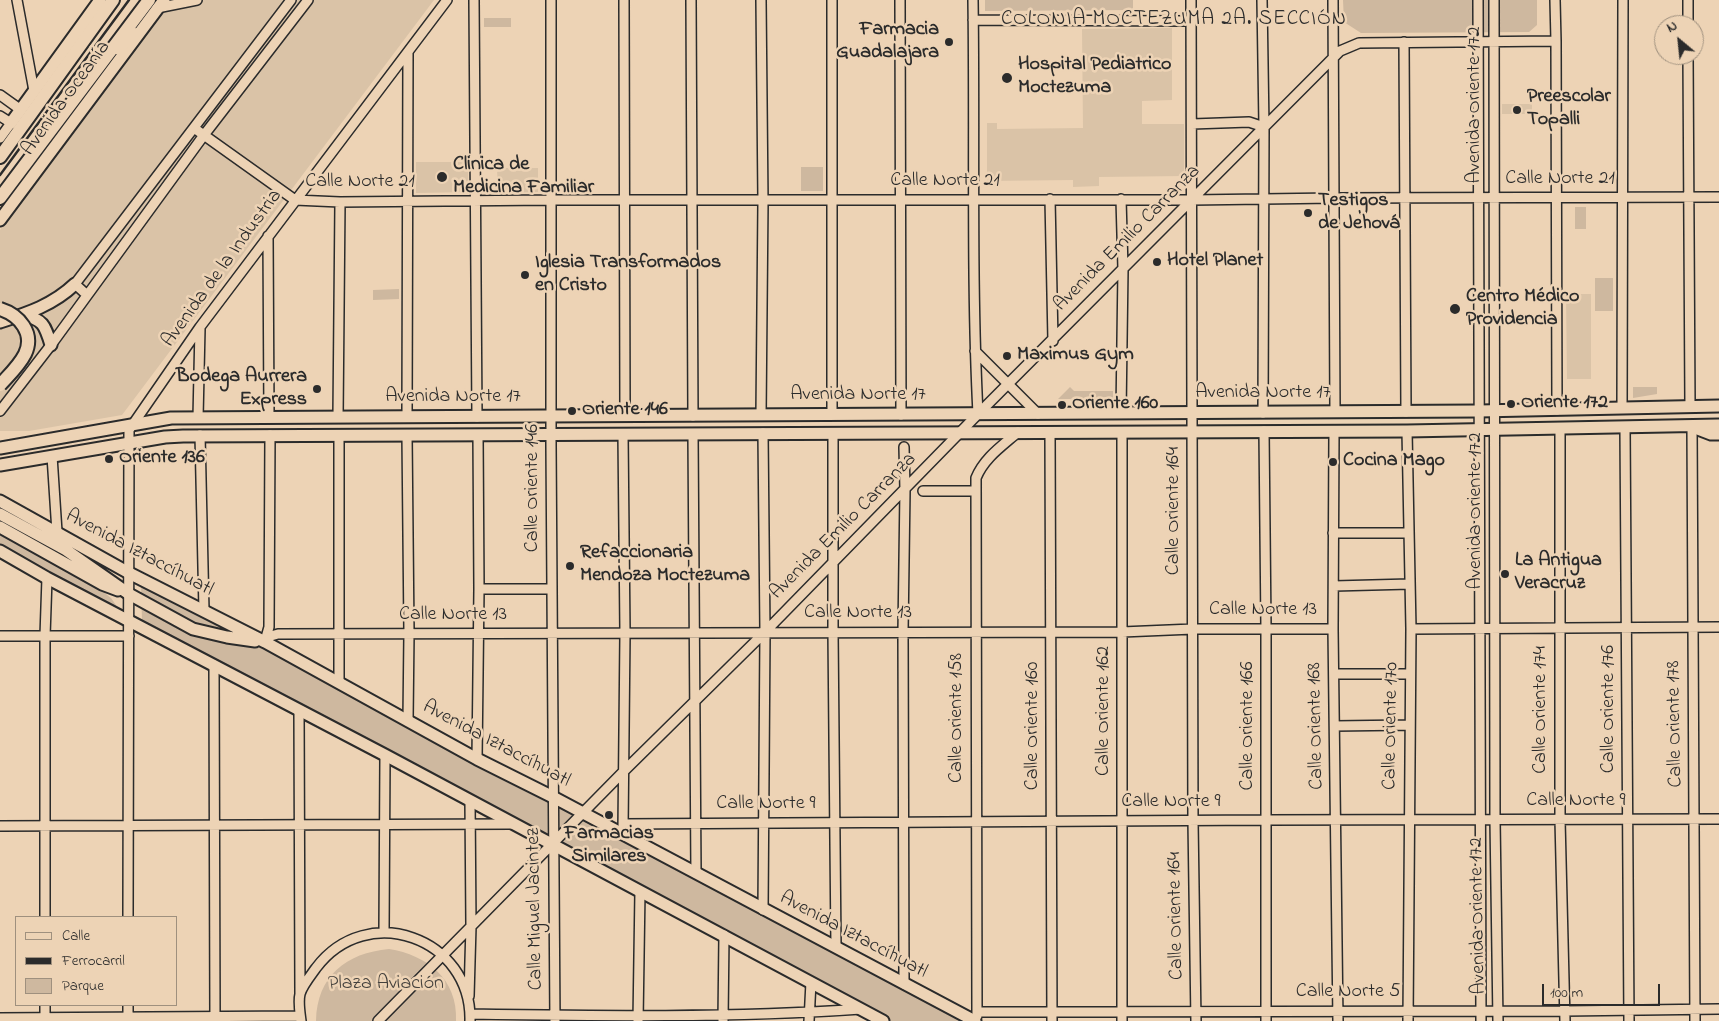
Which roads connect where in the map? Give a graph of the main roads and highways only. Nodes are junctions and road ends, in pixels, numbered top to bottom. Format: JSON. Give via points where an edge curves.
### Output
{"nodes":[{"id":1,"x":100,"y":0,"type":"edge"},
{"id":2,"x":113,"y":0,"type":"edge"},
{"id":3,"x":157,"y":3,"type":"edge"},
{"id":4,"x":91,"y":6,"type":"edge"},
{"id":5,"x":138,"y":34,"type":"junction"},
{"id":6,"x":109,"y":53,"type":"junction"},
{"id":7,"x":11,"y":123,"type":"joint"},
{"id":8,"x":0,"y":150,"type":"edge"},
{"id":9,"x":0,"y":157,"type":"edge"},
{"id":10,"x":0,"y":198,"type":"edge"},
{"id":11,"x":0,"y":220,"type":"edge"},
{"id":12,"x":75,"y":284,"type":"road end"},
{"id":13,"x":0,"y":309,"type":"edge"},
{"id":14,"x":22,"y":315,"type":"junction"},
{"id":15,"x":0,"y":322,"type":"edge"},
{"id":16,"x":51,"y":344,"type":"road end"},
{"id":17,"x":0,"y":385,"type":"edge"},
{"id":18,"x":1719,"y":398,"type":"edge"},
{"id":19,"x":1690,"y":406,"type":"junction"},
{"id":20,"x":1719,"y":406,"type":"edge"},
{"id":21,"x":1719,"y":425,"type":"edge"},
{"id":22,"x":1692,"y":426,"type":"junction"},
{"id":23,"x":1719,"y":434,"type":"edge"},
{"id":24,"x":1,"y":448,"type":"edge"},
{"id":25,"x":0,"y":465,"type":"edge"},
{"id":26,"x":0,"y":502,"type":"edge"},
{"id":27,"x":0,"y":514,"type":"edge"},
{"id":28,"x":0,"y":527,"type":"edge"},
{"id":29,"x":0,"y":551,"type":"edge"},
{"id":30,"x":129,"y":594,"type":"junction"},
{"id":31,"x":265,"y":642,"type":"junction"},
{"id":32,"x":976,"y":1018,"type":"edge"},
{"id":33,"x":883,"y":1021,"type":"edge"}],
"edges":[{"from":1,"to":4,"type":"main road","name":"Avenida Oceanía"},
{"from":2,"to":9,"type":"highway","name":"Avenida Oceanía"},
{"from":3,"to":5,"type":"main road","name":"Avenida Oceanía"},
{"from":3,"to":6,"type":"highway","name":"Avenida Oceanía"},
{"from":4,"to":7,"type":"main road","name":"Avenida Oceanía"},
{"from":5,"to":6,"type":"highway"},
{"from":5,"to":11,"type":"main road","name":"Avenida Oceanía"},
{"from":6,"to":10,"type":"highway","name":"Avenida Oceanía"},
{"from":7,"to":8,"type":"highway","via":[[14,130]]},
{"from":12,"to":14,"type":"main road","via":[[56,300]]},
{"from":13,"to":17,"type":"highway","bridge":true,"via":[[20,319],[27,339],[22,360]]},
{"from":14,"to":15,"type":"main road"},
{"from":14,"to":16,"type":"main road","via":[[42,322]]},
{"from":18,"to":19,"type":"main road"},
{"from":19,"to":20,"type":"main road","name":"Avenida Norte 17"},
{"from":19,"to":24,"type":"main road","name":"Avenida Norte 17","via":[[1478,412],[171,418]]},
{"from":21,"to":22,"type":"main road","name":"Avenida Norte 17"},
{"from":22,"to":23,"type":"main road"},
{"from":22,"to":25,"type":"main road","name":"Avenida Norte 17","via":[[1407,431],[200,436],[165,437]]},
{"from":26,"to":31,"type":"main road","name":"Avenida Iztaccíhuatl","via":[[129,573]]},
{"from":27,"to":30,"type":"main road","via":[[66,550]]},
{"from":28,"to":30,"type":"main road","via":[[102,584]]},
{"from":29,"to":33,"type":"main road"},
{"from":30,"to":31,"type":"main road","via":[[193,629]]},
{"from":31,"to":32,"type":"main road","name":"Avenida Iztaccíhuatl","via":[[477,758],[623,830],[763,910]]}]}
